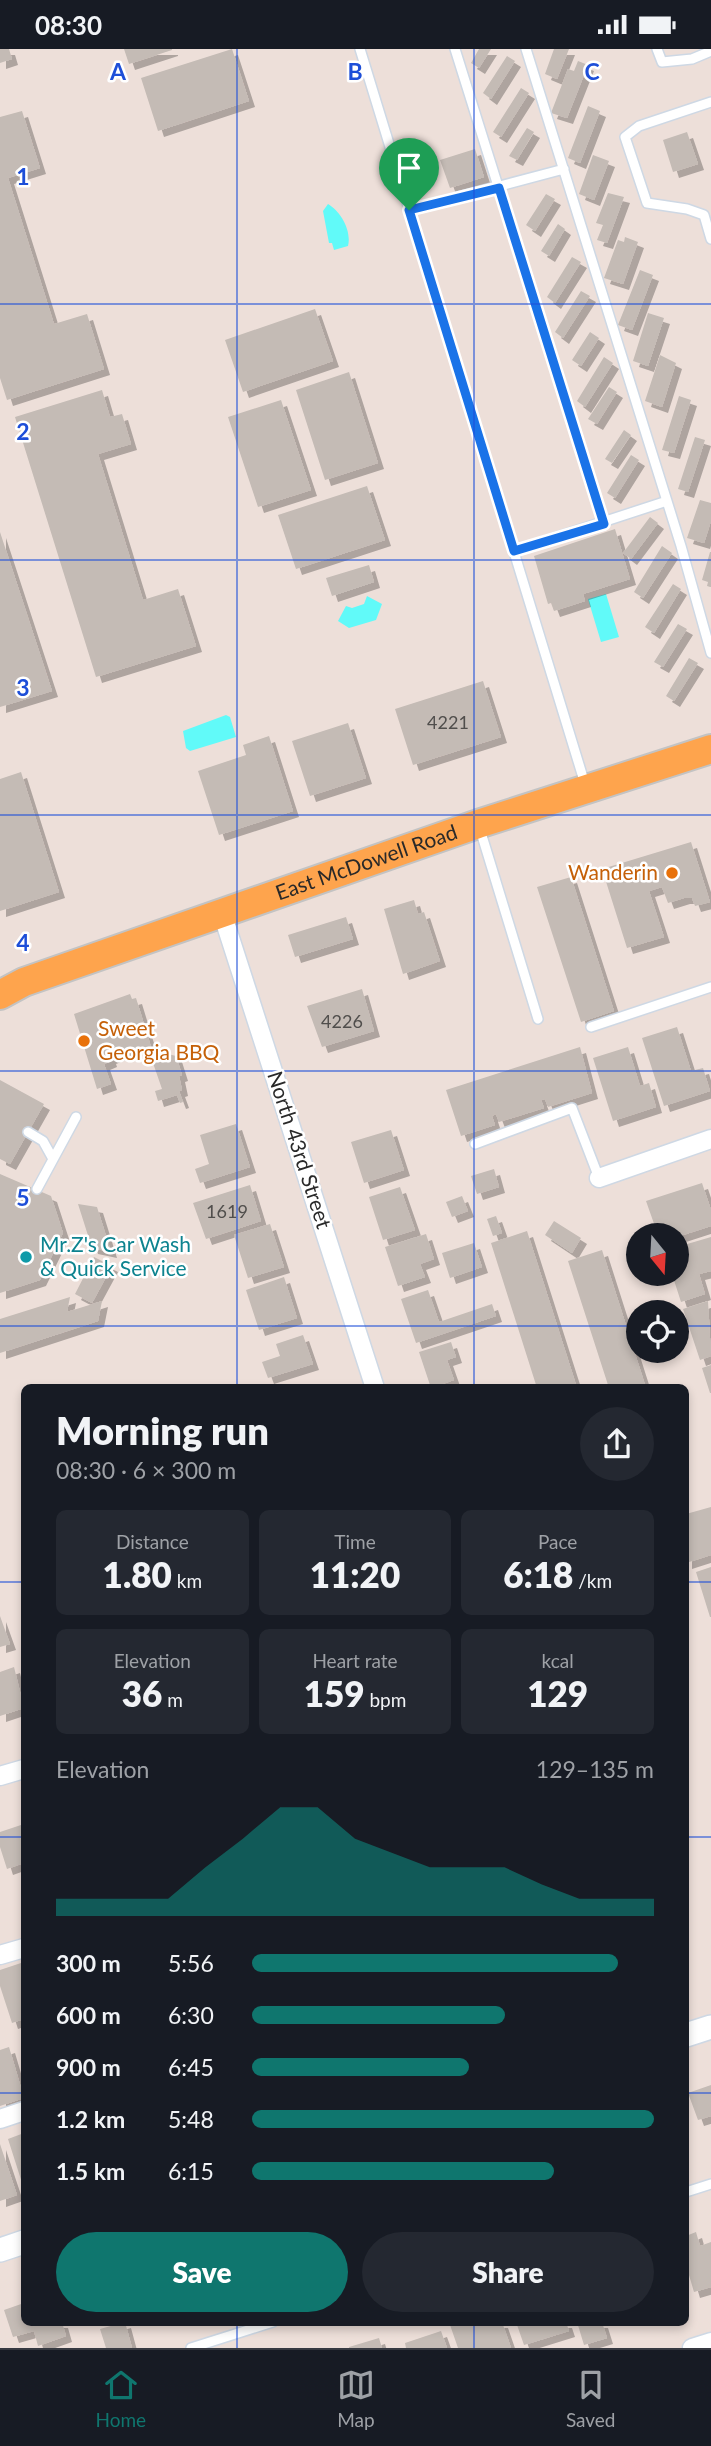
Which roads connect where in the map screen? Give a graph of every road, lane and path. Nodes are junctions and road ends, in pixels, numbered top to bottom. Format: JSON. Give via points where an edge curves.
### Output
{"nodes":[{"id":1,"x":360,"y":49,"type":"edge"},
{"id":2,"x":455,"y":49,"type":"edge"},
{"id":3,"x":526,"y":49,"type":"edge"},
{"id":4,"x":657,"y":49,"type":"edge"},
{"id":5,"x":711,"y":51,"type":"edge"},
{"id":6,"x":711,"y":102,"type":"edge"},
{"id":7,"x":564,"y":169,"type":"junction"},
{"id":8,"x":499,"y":188,"type":"junction"},
{"id":9,"x":409,"y":210,"type":"junction"},
{"id":10,"x":711,"y":239,"type":"edge"},
{"id":11,"x":667,"y":501,"type":"junction"},
{"id":12,"x":604,"y":524,"type":"junction"},
{"id":13,"x":514,"y":551,"type":"junction"},
{"id":14,"x":711,"y":653,"type":"edge"},
{"id":15,"x":711,"y":749,"type":"edge"},
{"id":16,"x":587,"y":789,"type":"junction"},
{"id":17,"x":478,"y":824,"type":"junction"},
{"id":18,"x":222,"y":913,"type":"junction"},
{"id":19,"x":8,"y":988,"type":"edge"},
{"id":20,"x":711,"y":988,"type":"edge"},
{"id":21,"x":538,"y":1019,"type":"dead end"},
{"id":22,"x":591,"y":1027,"type":"dead end"},
{"id":23,"x":76,"y":1117,"type":"dead end"},
{"id":24,"x":28,"y":1132,"type":"dead end"},
{"id":25,"x":711,"y":1139,"type":"edge"},
{"id":26,"x":475,"y":1144,"type":"dead end"},
{"id":27,"x":53,"y":1159,"type":"junction"},
{"id":28,"x":598,"y":1178,"type":"joint"},
{"id":29,"x":37,"y":1189,"type":"dead end"},
{"id":30,"x":374,"y":1384,"type":"edge"},
{"id":31,"x":21,"y":1770,"type":"edge"},
{"id":32,"x":0,"y":1776,"type":"edge"},
{"id":33,"x":21,"y":1949,"type":"edge"},
{"id":34,"x":0,"y":1955,"type":"edge"},
{"id":35,"x":711,"y":2027,"type":"edge"},
{"id":36,"x":689,"y":2034,"type":"edge"},
{"id":37,"x":21,"y":2112,"type":"edge"},
{"id":38,"x":0,"y":2119,"type":"edge"},
{"id":39,"x":711,"y":2184,"type":"edge"},
{"id":40,"x":689,"y":2191,"type":"edge"},
{"id":41,"x":21,"y":2243,"type":"edge"},
{"id":42,"x":0,"y":2250,"type":"edge"},
{"id":43,"x":260,"y":2326,"type":"edge"},
{"id":44,"x":711,"y":2342,"type":"edge"},
{"id":45,"x":191,"y":2348,"type":"edge"},
{"id":46,"x":692,"y":2348,"type":"edge"}],
"edges":[{"from":1,"to":9,"type":"lane"},
{"from":2,"to":8,"type":"lane"},
{"from":3,"to":7,"type":"lane"},
{"from":4,"to":5,"type":"lane","via":[[662,62],[692,59]]},
{"from":6,"to":10,"type":"lane","via":[[639,126],[625,137],[647,203],[704,215]]},
{"from":7,"to":8,"type":"lane"},
{"from":7,"to":11,"type":"lane"},
{"from":8,"to":9,"type":"lane"},
{"from":8,"to":12,"type":"lane"},
{"from":9,"to":13,"type":"lane"},
{"from":11,"to":12,"type":"lane"},
{"from":11,"to":14,"type":"lane"},
{"from":12,"to":13,"type":"lane"},
{"from":13,"to":16,"type":"lane"},
{"from":15,"to":16,"type":"main road","name":"East McDowell Road"},
{"from":16,"to":17,"type":"main road","name":"East McDowell Road"},
{"from":17,"to":18,"type":"main road","name":"East McDowell Road"},
{"from":17,"to":21,"type":"lane"},
{"from":18,"to":19,"type":"main road","name":"East McDowell Road"},
{"from":18,"to":30,"type":"street","name":"North 43rd Street"},
{"from":20,"to":22,"type":"lane"},
{"from":23,"to":27,"type":"lane"},
{"from":24,"to":27,"type":"lane","via":[[43,1141]]},
{"from":25,"to":28,"type":"street"},
{"from":26,"to":28,"type":"lane","via":[[572,1108]]},
{"from":27,"to":29,"type":"lane"},
{"from":31,"to":32,"type":"street"},
{"from":33,"to":34,"type":"street"},
{"from":35,"to":36,"type":"street"},
{"from":37,"to":38,"type":"street"},
{"from":39,"to":40,"type":"lane"},
{"from":41,"to":42,"type":"street"},
{"from":43,"to":45,"type":"lane"},
{"from":44,"to":46,"type":"street"}]}
